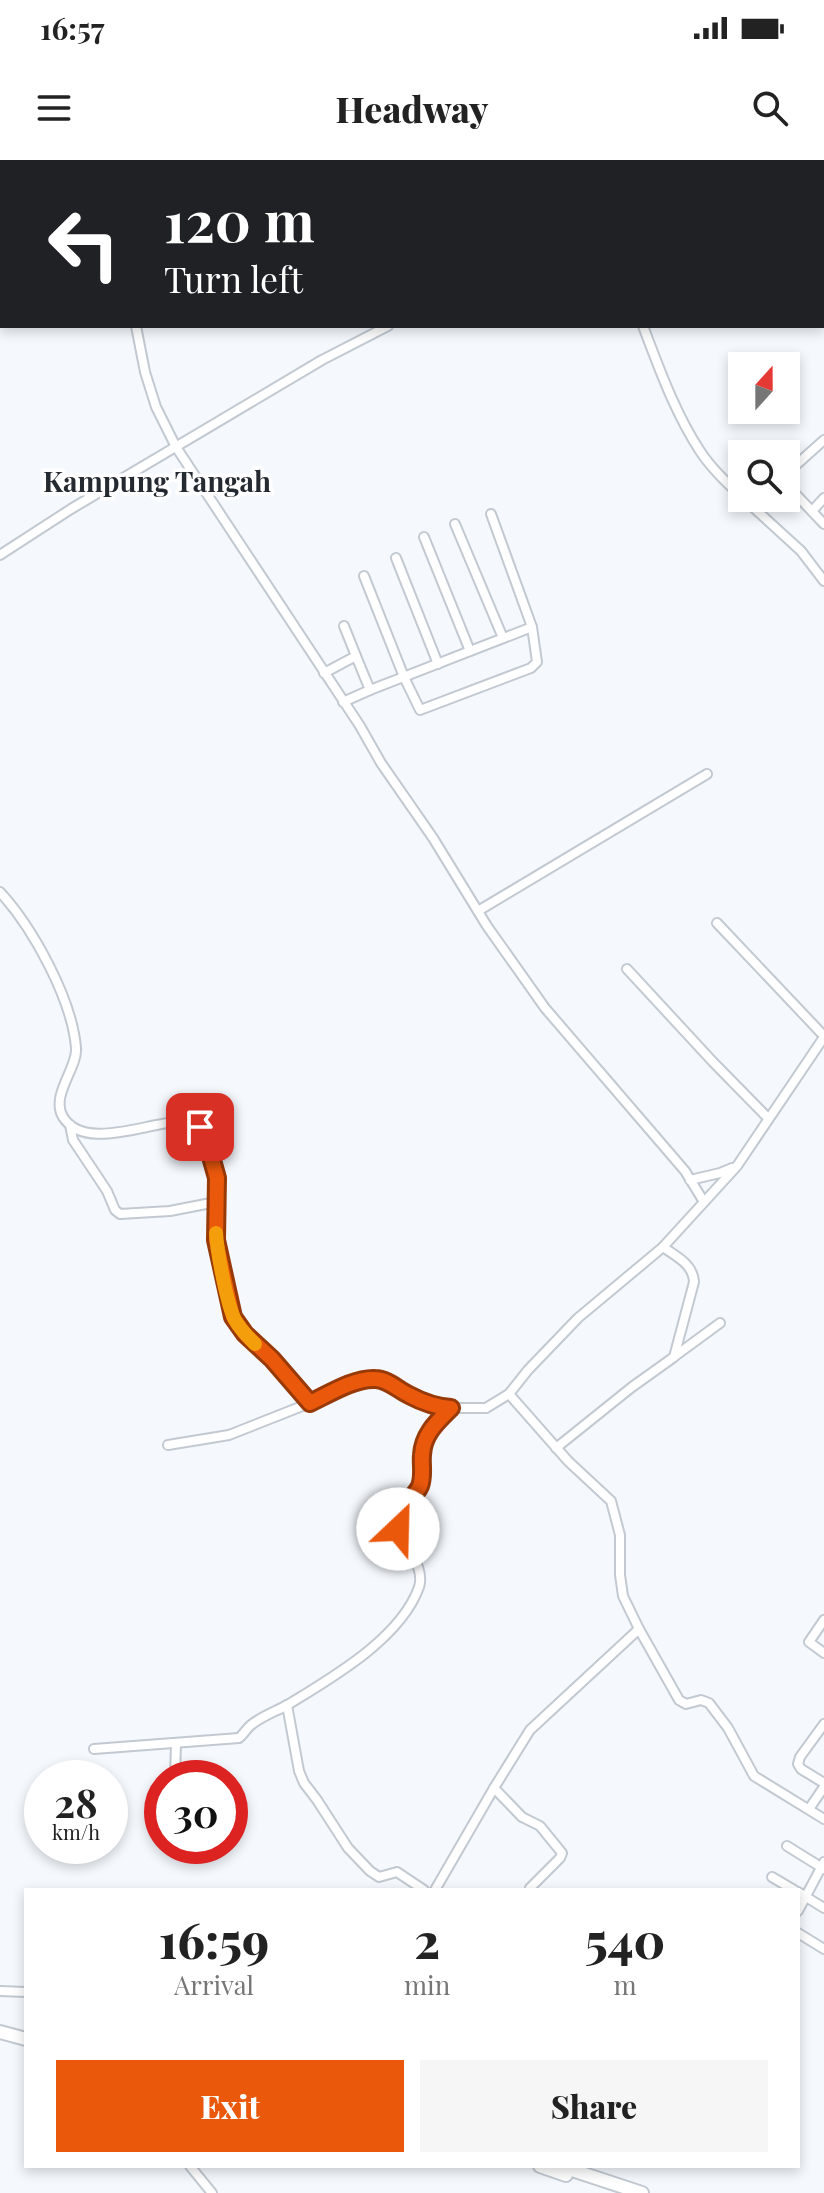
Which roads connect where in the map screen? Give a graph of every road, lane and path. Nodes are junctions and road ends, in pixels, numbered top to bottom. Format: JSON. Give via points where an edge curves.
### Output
{"nodes":[{"id":1,"x":136,"y":328,"type":"edge"},
{"id":2,"x":384,"y":328,"type":"edge"},
{"id":3,"x":644,"y":328,"type":"edge"},
{"id":4,"x":824,"y":440,"type":"edge"},
{"id":5,"x":176,"y":447,"type":"junction"},
{"id":6,"x":800,"y":461,"type":"edge"},
{"id":7,"x":728,"y":483,"type":"edge"},
{"id":8,"x":824,"y":498,"type":"edge"},
{"id":9,"x":800,"y":499,"type":"edge"},
{"id":10,"x":812,"y":511,"type":"junction"},
{"id":11,"x":759,"y":512,"type":"edge"},
{"id":12,"x":491,"y":514,"type":"dead end"},
{"id":13,"x":455,"y":524,"type":"dead end"},
{"id":14,"x":824,"y":524,"type":"edge"},
{"id":15,"x":424,"y":537,"type":"dead end"},
{"id":16,"x":0,"y":555,"type":"edge"},
{"id":17,"x":396,"y":558,"type":"dead end"},
{"id":18,"x":364,"y":576,"type":"dead end"},
{"id":19,"x":824,"y":581,"type":"edge"},
{"id":20,"x":344,"y":626,"type":"dead end"},
{"id":21,"x":532,"y":627,"type":"junction"},
{"id":22,"x":503,"y":638,"type":"junction"},
{"id":23,"x":470,"y":651,"type":"junction"},
{"id":24,"x":356,"y":656,"type":"junction"},
{"id":25,"x":438,"y":664,"type":"junction"},
{"id":26,"x":324,"y":673,"type":"junction"},
{"id":27,"x":404,"y":677,"type":"junction"},
{"id":28,"x":370,"y":690,"type":"junction"},
{"id":29,"x":343,"y":702,"type":"junction"},
{"id":30,"x":707,"y":774,"type":"dead end"},
{"id":31,"x":0,"y":892,"type":"edge"},
{"id":32,"x":478,"y":911,"type":"junction"},
{"id":33,"x":717,"y":923,"type":"dead end"},
{"id":34,"x":627,"y":969,"type":"dead end"},
{"id":35,"x":824,"y":1036,"type":"edge"},
{"id":36,"x":768,"y":1118,"type":"junction"},
{"id":37,"x":70,"y":1125,"type":"junction"},
{"id":38,"x":737,"y":1166,"type":"junction"},
{"id":39,"x":690,"y":1180,"type":"junction"},
{"id":40,"x":216,"y":1202,"type":"junction"},
{"id":41,"x":704,"y":1202,"type":"junction"},
{"id":42,"x":663,"y":1247,"type":"junction"},
{"id":43,"x":720,"y":1323,"type":"dead end"},
{"id":44,"x":674,"y":1357,"type":"junction"},
{"id":45,"x":509,"y":1394,"type":"junction"},
{"id":46,"x":310,"y":1403,"type":"junction"},
{"id":47,"x":451,"y":1408,"type":"junction"},
{"id":48,"x":168,"y":1445,"type":"dead end"},
{"id":49,"x":556,"y":1448,"type":"junction"},
{"id":50,"x":824,"y":1620,"type":"edge"},
{"id":51,"x":639,"y":1629,"type":"junction"},
{"id":52,"x":824,"y":1653,"type":"edge"},
{"id":53,"x":289,"y":1710,"type":"junction"},
{"id":54,"x":824,"y":1724,"type":"edge"},
{"id":55,"x":176,"y":1743,"type":"junction"},
{"id":56,"x":94,"y":1749,"type":"dead end"},
{"id":57,"x":176,"y":1760,"type":"edge"},
{"id":58,"x":824,"y":1785,"type":"edge"},
{"id":59,"x":494,"y":1788,"type":"junction"},
{"id":60,"x":809,"y":1809,"type":"junction"},
{"id":61,"x":824,"y":1819,"type":"edge"},
{"id":62,"x":787,"y":1846,"type":"dead end"},
{"id":63,"x":823,"y":1866,"type":"edge"},
{"id":64,"x":772,"y":1877,"type":"dead end"},
{"id":65,"x":421,"y":1888,"type":"edge"},
{"id":66,"x":436,"y":1888,"type":"edge"},
{"id":67,"x":530,"y":1888,"type":"dead end"},
{"id":68,"x":791,"y":1888,"type":"edge"},
{"id":69,"x":800,"y":1892,"type":"edge"},
{"id":70,"x":800,"y":1894,"type":"edge"},
{"id":71,"x":824,"y":1908,"type":"edge"},
{"id":72,"x":800,"y":1934,"type":"edge"},
{"id":73,"x":824,"y":1949,"type":"edge"},
{"id":74,"x":0,"y":1991,"type":"edge"},
{"id":75,"x":24,"y":1992,"type":"edge"},
{"id":76,"x":0,"y":2032,"type":"edge"},
{"id":77,"x":24,"y":2038,"type":"edge"},
{"id":78,"x":0,"y":2041,"type":"edge"},
{"id":79,"x":24,"y":2047,"type":"edge"},
{"id":80,"x":192,"y":2168,"type":"edge"},
{"id":81,"x":546,"y":2168,"type":"edge"},
{"id":82,"x":566,"y":2168,"type":"edge"},
{"id":83,"x":212,"y":2193,"type":"edge"},
{"id":84,"x":617,"y":2193,"type":"edge"},
{"id":85,"x":642,"y":2193,"type":"edge"}],
"edges":[{"from":1,"to":5,"type":"street","via":[[156,407]]},
{"from":2,"to":5,"type":"street"},
{"from":3,"to":7,"type":"street","via":[[698,448]]},
{"from":4,"to":6,"type":"street"},
{"from":5,"to":16,"type":"street"},
{"from":5,"to":26,"type":"street"},
{"from":8,"to":10,"type":"street"},
{"from":9,"to":10,"type":"street"},
{"from":10,"to":14,"type":"street"},
{"from":11,"to":19,"type":"street"},
{"from":12,"to":21,"type":"street"},
{"from":13,"to":22,"type":"street"},
{"from":15,"to":23,"type":"street"},
{"from":17,"to":25,"type":"street"},
{"from":18,"to":27,"type":"street"},
{"from":20,"to":24,"type":"street"},
{"from":21,"to":22,"type":"street"},
{"from":21,"to":27,"type":"street","via":[[537,662],[531,668],[422,710]]},
{"from":22,"to":23,"type":"street"},
{"from":23,"to":25,"type":"street"},
{"from":24,"to":26,"type":"street"},
{"from":24,"to":28,"type":"street"},
{"from":25,"to":27,"type":"street"},
{"from":26,"to":29,"type":"street"},
{"from":27,"to":28,"type":"street"},
{"from":28,"to":29,"type":"street"},
{"from":29,"to":32,"type":"street"},
{"from":30,"to":32,"type":"street"},
{"from":31,"to":37,"type":"street","via":[[42,953],[69,1016],[77,1050],[60,1106]]},
{"from":32,"to":39,"type":"street","via":[[545,1008]]},
{"from":33,"to":35,"type":"street"},
{"from":34,"to":36,"type":"street"},
{"from":35,"to":36,"type":"street"},
{"from":36,"to":38,"type":"street"},
{"from":37,"to":40,"type":"street","via":[[73,1140],[120,1214]]},
{"from":37,"to":40,"type":"street","via":[[104,1134],[173,1122],[200,1127],[217,1178]]},
{"from":38,"to":39,"type":"street"},
{"from":38,"to":41,"type":"street"},
{"from":39,"to":41,"type":"street"},
{"from":40,"to":46,"type":"street","via":[[216,1240],[233,1317]]},
{"from":41,"to":42,"type":"street"},
{"from":42,"to":44,"type":"street","via":[[694,1276]]},
{"from":42,"to":45,"type":"street","via":[[578,1318]]},
{"from":43,"to":44,"type":"street"},
{"from":44,"to":49,"type":"street"},
{"from":45,"to":47,"type":"street","via":[[486,1408]]},
{"from":45,"to":49,"type":"street"},
{"from":46,"to":47,"type":"street","via":[[375,1379],[439,1408]]},
{"from":46,"to":48,"type":"street","via":[[229,1435]]},
{"from":47,"to":53,"type":"street","via":[[425,1439],[420,1485],[398,1514],[398,1529],[420,1574],[408,1608],[365,1653]]},
{"from":49,"to":51,"type":"street","via":[[611,1501],[620,1535],[623,1596]]},
{"from":50,"to":52,"type":"street","via":[[809,1642]]},
{"from":51,"to":59,"type":"street","via":[[530,1730]]},
{"from":51,"to":60,"type":"street","via":[[679,1700],[709,1703],[754,1776]]},
{"from":53,"to":55,"type":"street","via":[[251,1725],[239,1738]]},
{"from":53,"to":65,"type":"street","via":[[301,1777],[348,1848],[375,1875],[397,1872]]},
{"from":54,"to":58,"type":"street","via":[[798,1764]]},
{"from":55,"to":56,"type":"street"},
{"from":55,"to":57,"type":"street"},
{"from":58,"to":60,"type":"street"},
{"from":59,"to":66,"type":"street"},
{"from":59,"to":67,"type":"street","via":[[522,1817],[540,1826],[562,1855]]},
{"from":60,"to":61,"type":"street"},
{"from":62,"to":63,"type":"street"},
{"from":63,"to":69,"type":"street"},
{"from":64,"to":68,"type":"street"},
{"from":70,"to":71,"type":"street"},
{"from":72,"to":73,"type":"street"},
{"from":74,"to":75,"type":"street"},
{"from":76,"to":77,"type":"highway"},
{"from":78,"to":79,"type":"highway"},
{"from":80,"to":83,"type":"street"},
{"from":81,"to":84,"type":"highway"},
{"from":82,"to":85,"type":"highway"}]}
